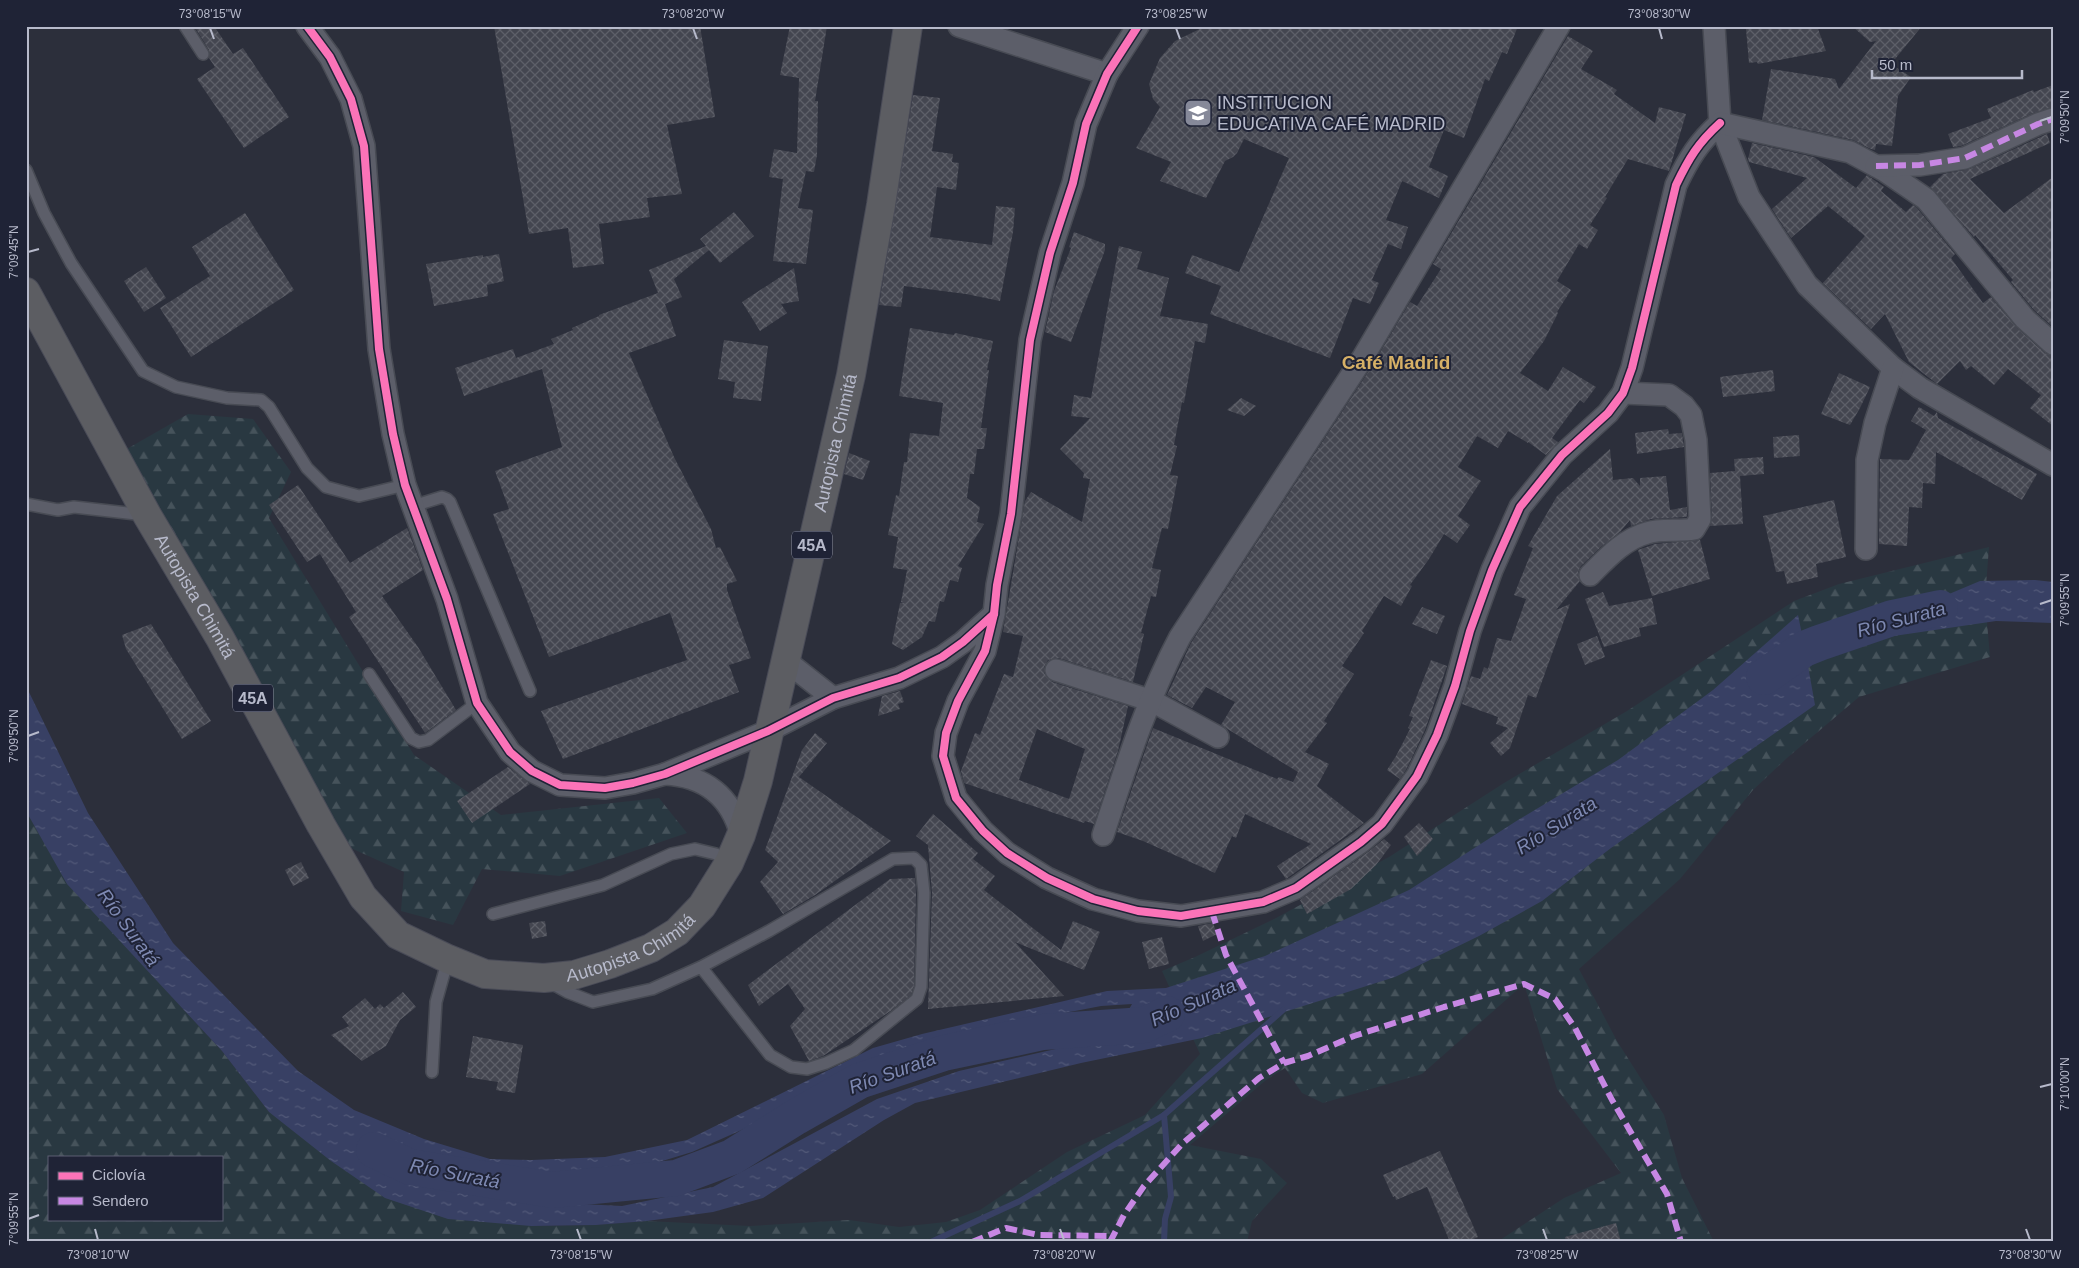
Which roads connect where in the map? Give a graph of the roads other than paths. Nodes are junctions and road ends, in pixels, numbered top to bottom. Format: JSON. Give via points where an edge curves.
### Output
{"nodes":[{"id":1,"x":185,"y":26,"type":"edge"},
{"id":2,"x":307,"y":26,"type":"edge"},
{"id":3,"x":908,"y":26,"type":"edge"},
{"id":4,"x":959,"y":26,"type":"edge"},
{"id":5,"x":1138,"y":26,"type":"edge"},
{"id":6,"x":1559,"y":26,"type":"edge"},
{"id":7,"x":1714,"y":26,"type":"edge"},
{"id":8,"x":203,"y":54,"type":"dead end"},
{"id":9,"x":1107,"y":74,"type":"junction"},
{"id":10,"x":2053,"y":119,"type":"edge"},
{"id":11,"x":1720,"y":123,"type":"junction"},
{"id":12,"x":1876,"y":166,"type":"junction"},
{"id":13,"x":26,"y":170,"type":"edge"},
{"id":14,"x":26,"y":292,"type":"edge"},
{"id":15,"x":2053,"y":344,"type":"edge"},
{"id":16,"x":1893,"y":368,"type":"junction"},
{"id":17,"x":1623,"y":393,"type":"junction"},
{"id":18,"x":2053,"y":465,"type":"edge"},
{"id":19,"x":405,"y":485,"type":"junction"},
{"id":20,"x":30,"y":505,"type":"edge"},
{"id":21,"x":413,"y":506,"type":"junction"},
{"id":22,"x":147,"y":515,"type":"junction"},
{"id":23,"x":1866,"y":549,"type":"dead end"},
{"id":24,"x":1590,"y":575,"type":"dead end"},
{"id":25,"x":994,"y":614,"type":"junction"},
{"id":26,"x":786,"y":661,"type":"junction"},
{"id":27,"x":1056,"y":670,"type":"dead end"},
{"id":28,"x":369,"y":674,"type":"dead end"},
{"id":29,"x":530,"y":691,"type":"dead end"},
{"id":30,"x":833,"y":698,"type":"junction"},
{"id":31,"x":1152,"y":702,"type":"junction"},
{"id":32,"x":477,"y":704,"type":"junction"},
{"id":33,"x":768,"y":731,"type":"junction"},
{"id":34,"x":1218,"y":737,"type":"dead end"},
{"id":35,"x":665,"y":774,"type":"junction"},
{"id":36,"x":742,"y":835,"type":"junction"},
{"id":37,"x":1103,"y":835,"type":"dead end"},
{"id":38,"x":729,"y":863,"type":"junction"},
{"id":39,"x":493,"y":914,"type":"dead end"},
{"id":40,"x":448,"y":959,"type":"junction"},
{"id":41,"x":701,"y":967,"type":"junction"},
{"id":42,"x":544,"y":978,"type":"junction"},
{"id":43,"x":432,"y":1072,"type":"dead end"}],
"edges":[{"from":1,"to":8,"type":"lane"},
{"from":2,"to":19,"type":"street","via":[[330,57],[351,99],[364,146],[379,350]]},
{"from":3,"to":26,"type":"highway","name":"Autopista Chimitá","number":"45A","via":[[851,376]]},
{"from":4,"to":9,"type":"street"},
{"from":5,"to":9,"type":"street"},
{"from":6,"to":31,"type":"street","via":[[1362,359],[1180,636],[1164,666]]},
{"from":7,"to":11,"type":"street"},
{"from":9,"to":25,"type":"street","via":[[1086,124],[1073,183],[1050,252],[1030,340],[1011,514]]},
{"from":10,"to":12,"type":"street","via":[[1965,158],[1920,165]]},
{"from":11,"to":12,"type":"street","via":[[1850,152]]},
{"from":11,"to":16,"type":"street","via":[[1749,197],[1807,285]]},
{"from":11,"to":17,"type":"street","via":[[1701,140],[1676,186],[1632,368]]},
{"from":12,"to":15,"type":"street","via":[[1926,199],[2026,320]]},
{"from":13,"to":19,"type":"lane","via":[[44,213],[71,263],[143,371],[176,387],[226,398],[261,400],[269,407],[307,468],[326,487],[359,496]]},
{"from":14,"to":22,"type":"highway","name":"Autopista Chimitá","number":"45A"},
{"from":16,"to":18,"type":"street","via":[[1928,393]]},
{"from":16,"to":23,"type":"street","via":[[1867,460]]},
{"from":17,"to":24,"type":"street","via":[[1669,395],[1691,414],[1696,440],[1700,518],[1694,529],[1647,533],[1629,540]]},
{"from":17,"to":25,"type":"street","via":[[1608,413],[1562,455],[1520,508],[1492,570],[1437,736],[1418,776],[1402,799],[1362,842],[1296,888],[1263,902],[1181,916],[1138,911],[1093,899],[1048,878],[1007,853],[983,831],[956,798],[943,756],[946,733],[958,701],[985,651]]},
{"from":19,"to":21,"type":"street"},
{"from":20,"to":22,"type":"lane","via":[[58,510],[74,508]]},
{"from":21,"to":29,"type":"lane","via":[[442,497],[450,502]]},
{"from":21,"to":32,"type":"street","via":[[447,598]]},
{"from":22,"to":40,"type":"highway","name":"Autopista Chimitá","number":"45A","via":[[220,638],[363,897],[398,935]]},
{"from":25,"to":30,"type":"street","via":[[942,657],[899,678]]},
{"from":26,"to":30,"type":"street"},
{"from":26,"to":33,"type":"highway","name":"Autopista Chimitá","number":"45A"},
{"from":27,"to":31,"type":"street"},
{"from":28,"to":32,"type":"lane","via":[[411,738],[419,742],[428,740]]},
{"from":30,"to":33,"type":"street"},
{"from":31,"to":34,"type":"street"},
{"from":31,"to":37,"type":"street"},
{"from":32,"to":35,"type":"street","via":[[510,752],[532,771],[560,784],[605,788]]},
{"from":33,"to":35,"type":"street"},
{"from":33,"to":36,"type":"highway","name":"Autopista Chimitá","number":"45A","via":[[758,782]]},
{"from":35,"to":36,"type":"street","via":[[693,778],[717,792],[733,811]]},
{"from":36,"to":38,"type":"highway","name":"Autopista Chimitá","number":"45A"},
{"from":38,"to":39,"type":"lane","via":[[716,854],[695,849],[671,854],[603,885]]},
{"from":38,"to":42,"type":"highway","name":"Autopista Chimitá","number":"45A","via":[[702,906],[677,932],[650,948],[610,964],[574,975]]},
{"from":40,"to":42,"type":"highway","name":"Autopista Chimitá","number":"45A","via":[[485,974]]},
{"from":40,"to":43,"type":"lane","via":[[436,1002]]},
{"from":41,"to":41,"type":"lane","via":[[893,859],[914,858],[921,865],[924,893],[917,999],[854,1050],[826,1063],[807,1069],[791,1067],[770,1055]]},
{"from":41,"to":42,"type":"lane","via":[[652,989],[593,1002]]}]}
